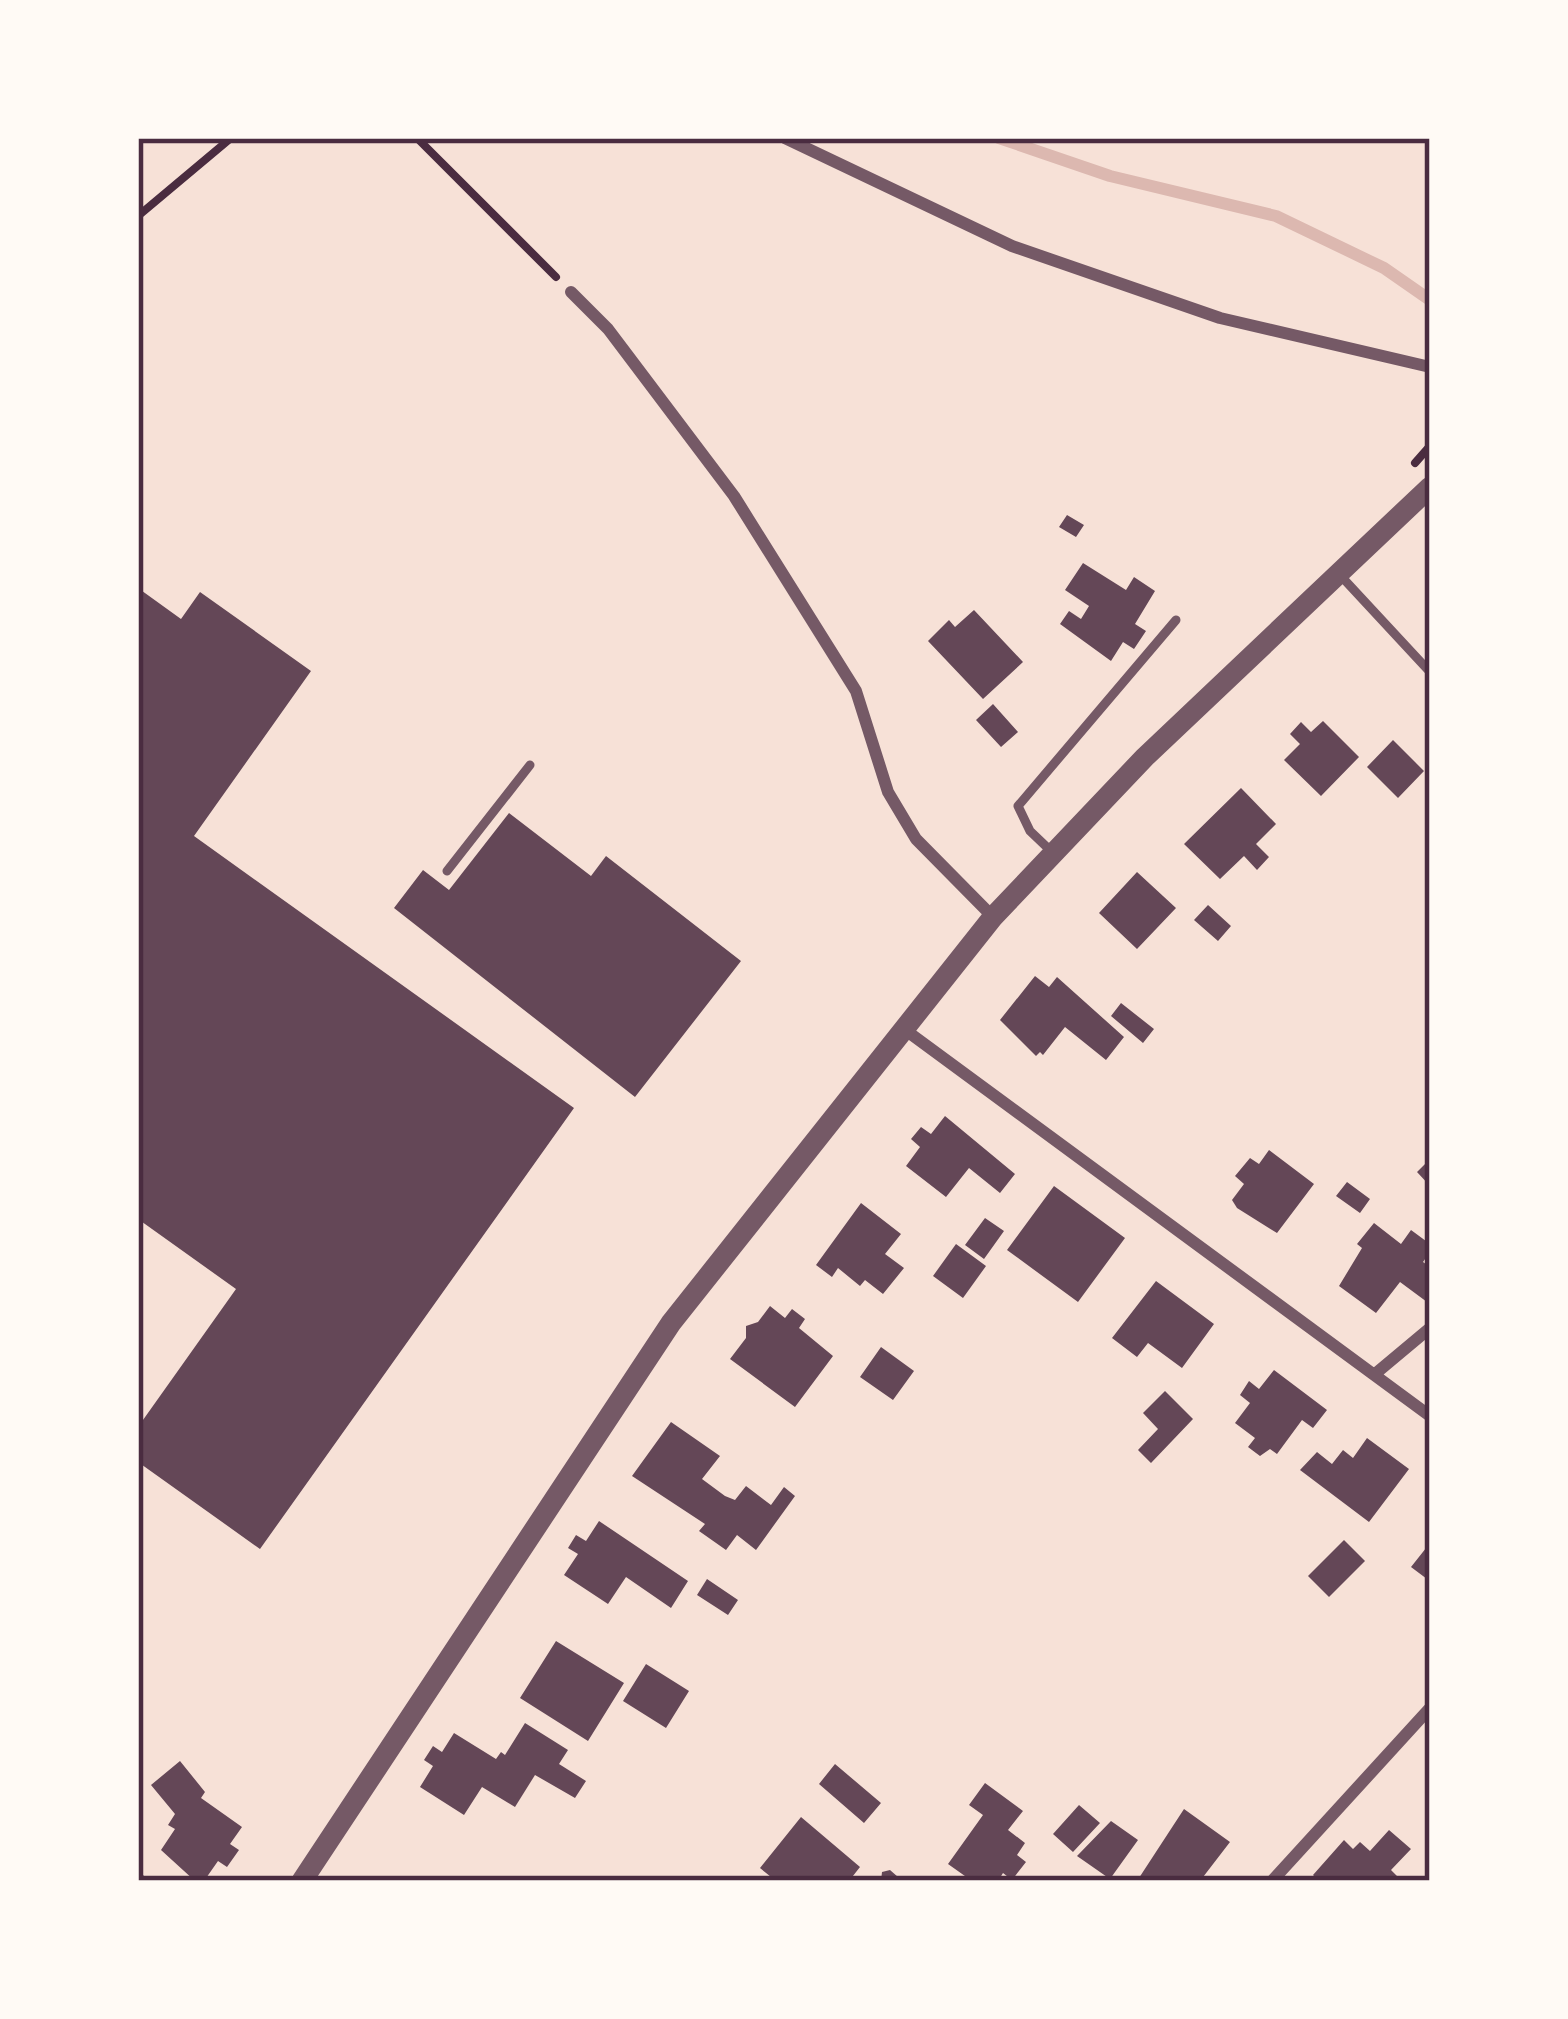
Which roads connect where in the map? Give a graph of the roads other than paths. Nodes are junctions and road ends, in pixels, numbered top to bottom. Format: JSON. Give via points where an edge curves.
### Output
{"nodes":[{"id":1,"x":785,"y":138,"type":"edge"},
{"id":2,"x":572,"y":292,"type":"road end"},
{"id":3,"x":1430,"y":367,"type":"edge"},
{"id":4,"x":1430,"y":487,"type":"edge"},
{"id":5,"x":1337,"y":572,"type":"junction"},
{"id":6,"x":1175,"y":620,"type":"dead end"},
{"id":7,"x":1430,"y":672,"type":"edge"},
{"id":8,"x":530,"y":765,"type":"dead end"},
{"id":9,"x":1052,"y":852,"type":"junction"},
{"id":10,"x":447,"y":871,"type":"dead end"},
{"id":11,"x":993,"y":917,"type":"junction"},
{"id":12,"x":904,"y":1029,"type":"junction"},
{"id":13,"x":1430,"y":1328,"type":"edge"},
{"id":14,"x":1375,"y":1374,"type":"junction"},
{"id":15,"x":1430,"y":1416,"type":"edge"},
{"id":16,"x":1430,"y":1708,"type":"edge"},
{"id":17,"x":302,"y":1881,"type":"edge"},
{"id":18,"x":1271,"y":1881,"type":"edge"}],
"edges":[{"from":1,"to":3,"type":"street","via":[[1012,246],[1220,318]]},
{"from":2,"to":11,"type":"street","via":[[734,496],[856,691],[888,792],[916,839]]},
{"from":4,"to":5,"type":"street"},
{"from":5,"to":7,"type":"lane"},
{"from":5,"to":9,"type":"street"},
{"from":6,"to":9,"type":"lane","via":[[1018,806]]},
{"from":8,"to":10,"type":"lane"},
{"from":9,"to":11,"type":"street"},
{"from":11,"to":12,"type":"street"},
{"from":12,"to":14,"type":"street"},
{"from":12,"to":17,"type":"street","via":[[671,1323]]},
{"from":13,"to":14,"type":"street"},
{"from":14,"to":15,"type":"street"},
{"from":16,"to":18,"type":"street"}]}
